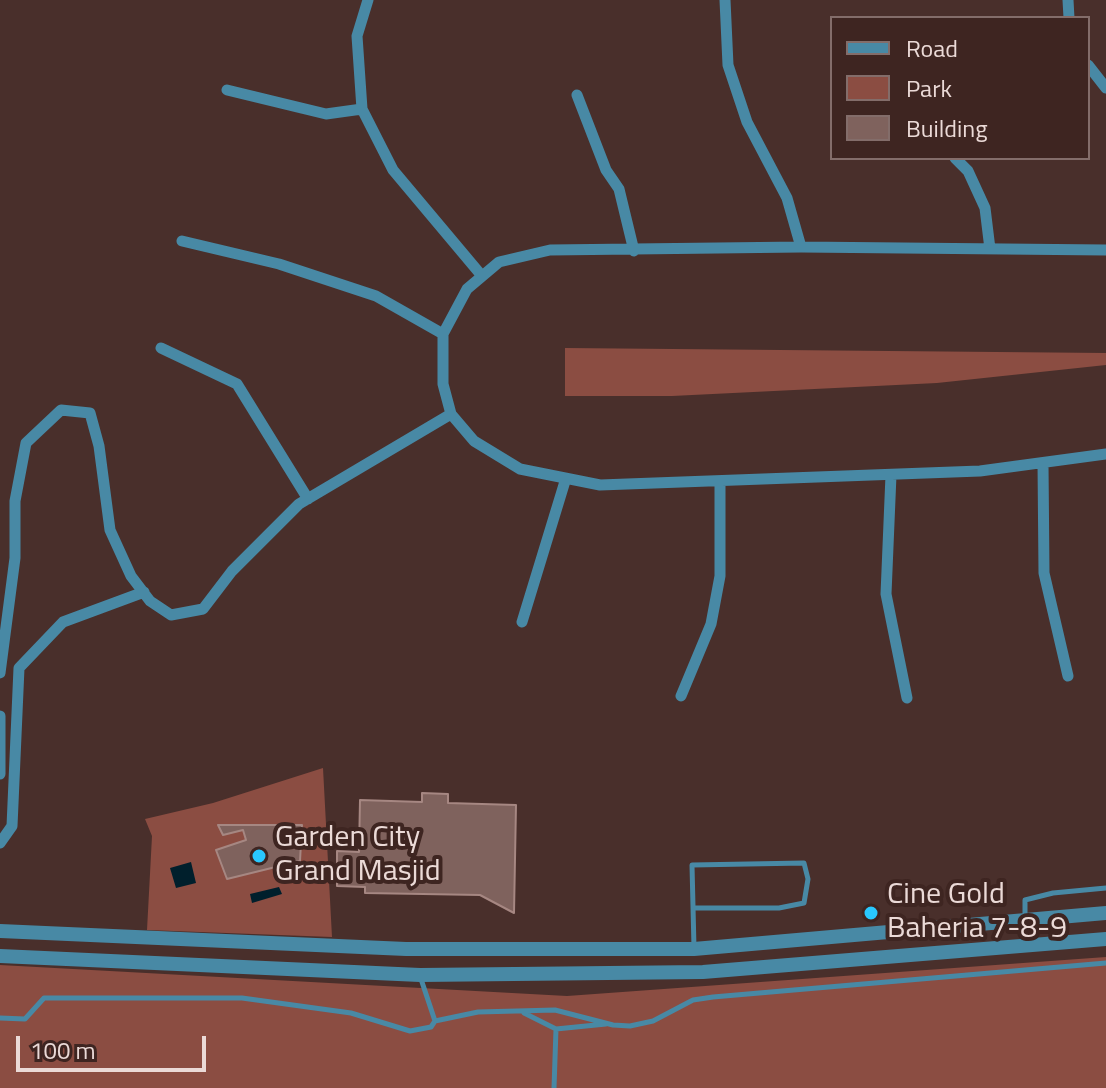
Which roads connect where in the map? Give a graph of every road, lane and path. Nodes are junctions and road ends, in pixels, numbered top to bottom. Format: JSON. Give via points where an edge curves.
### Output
{"nodes":[{"id":1,"x":368,"y":0,"type":"edge"},
{"id":2,"x":725,"y":0,"type":"edge"},
{"id":3,"x":1090,"y":68,"type":"edge"},
{"id":4,"x":1106,"y":88,"type":"edge"},
{"id":5,"x":227,"y":90,"type":"dead end"},
{"id":6,"x":577,"y":95,"type":"dead end"},
{"id":7,"x":362,"y":109,"type":"junction"},
{"id":8,"x":957,"y":160,"type":"edge"},
{"id":9,"x":182,"y":241,"type":"dead end"},
{"id":10,"x":801,"y":247,"type":"junction"},
{"id":11,"x":990,"y":249,"type":"junction"},
{"id":12,"x":1106,"y":250,"type":"edge"},
{"id":13,"x":634,"y":251,"type":"junction"},
{"id":14,"x":482,"y":276,"type":"junction"},
{"id":15,"x":443,"y":334,"type":"junction"},
{"id":16,"x":161,"y":348,"type":"dead end"},
{"id":17,"x":451,"y":414,"type":"junction"},
{"id":18,"x":1106,"y":454,"type":"edge"},
{"id":19,"x":1043,"y":463,"type":"junction"},
{"id":20,"x":891,"y":475,"type":"junction"},
{"id":21,"x":566,"y":478,"type":"junction"},
{"id":22,"x":720,"y":481,"type":"junction"},
{"id":23,"x":308,"y":499,"type":"junction"},
{"id":24,"x":144,"y":592,"type":"junction"},
{"id":25,"x":522,"y":622,"type":"dead end"},
{"id":26,"x":0,"y":673,"type":"edge"},
{"id":27,"x":1068,"y":676,"type":"dead end"},
{"id":28,"x":681,"y":696,"type":"dead end"},
{"id":29,"x":907,"y":698,"type":"dead end"},
{"id":30,"x":0,"y":716,"type":"edge"},
{"id":31,"x":0,"y":774,"type":"edge"},
{"id":32,"x":0,"y":843,"type":"edge"},
{"id":33,"x":1106,"y":888,"type":"edge"},
{"id":34,"x":694,"y":908,"type":"junction"},
{"id":35,"x":1106,"y":913,"type":"edge"},
{"id":36,"x":1024,"y":921,"type":"junction"},
{"id":37,"x":0,"y":931,"type":"edge"},
{"id":38,"x":1106,"y":939,"type":"edge"},
{"id":39,"x":791,"y":941,"type":"junction"},
{"id":40,"x":694,"y":949,"type":"junction"},
{"id":41,"x":0,"y":956,"type":"edge"},
{"id":42,"x":1106,"y":963,"type":"edge"},
{"id":43,"x":795,"y":965,"type":"junction"},
{"id":44,"x":420,"y":975,"type":"junction"},
{"id":45,"x":522,"y":1012,"type":"junction"},
{"id":46,"x":0,"y":1018,"type":"edge"},
{"id":47,"x":435,"y":1021,"type":"junction"},
{"id":48,"x":607,"y":1024,"type":"junction"},
{"id":49,"x":556,"y":1029,"type":"junction"},
{"id":50,"x":554,"y":1088,"type":"edge"}],
"edges":[{"from":1,"to":7,"type":"street","via":[[357,36]]},
{"from":2,"to":10,"type":"street","via":[[728,65],[747,122],[787,198]]},
{"from":3,"to":4,"type":"street"},
{"from":5,"to":7,"type":"street","via":[[326,114]]},
{"from":6,"to":13,"type":"street","via":[[606,170],[619,189]]},
{"from":7,"to":14,"type":"street","via":[[393,170]]},
{"from":8,"to":11,"type":"street","via":[[985,208]]},
{"from":9,"to":15,"type":"street","via":[[279,264],[376,296]]},
{"from":10,"to":11,"type":"street"},
{"from":10,"to":13,"type":"street"},
{"from":11,"to":12,"type":"street"},
{"from":13,"to":14,"type":"street","via":[[550,250],[499,262]]},
{"from":14,"to":15,"type":"street","via":[[467,289]]},
{"from":15,"to":17,"type":"street","via":[[443,384]]},
{"from":16,"to":23,"type":"street","via":[[237,384]]},
{"from":17,"to":21,"type":"street","via":[[474,441],[520,469]]},
{"from":17,"to":23,"type":"street"},
{"from":18,"to":19,"type":"street"},
{"from":19,"to":20,"type":"street"},
{"from":19,"to":27,"type":"street","via":[[1044,573]]},
{"from":20,"to":22,"type":"street"},
{"from":20,"to":29,"type":"street","via":[[886,594]]},
{"from":21,"to":22,"type":"street","via":[[600,485]]},
{"from":21,"to":25,"type":"street"},
{"from":22,"to":28,"type":"street","via":[[720,576],[711,624]]},
{"from":23,"to":24,"type":"street","via":[[232,571],[203,609],[171,615]]},
{"from":24,"to":26,"type":"street","via":[[110,530],[90,413],[61,410],[26,443],[15,501],[15,558]]},
{"from":24,"to":32,"type":"street","via":[[63,622],[19,668],[12,826]]},
{"from":30,"to":31,"type":"street"},
{"from":33,"to":36,"type":"lane","via":[[1025,900]]},
{"from":34,"to":34,"type":"lane","via":[[692,865],[804,863],[804,903]]},
{"from":34,"to":40,"type":"lane"},
{"from":35,"to":36,"type":"street"},
{"from":36,"to":39,"type":"street"},
{"from":37,"to":40,"type":"street","via":[[406,949]]},
{"from":38,"to":43,"type":"street"},
{"from":39,"to":40,"type":"street"},
{"from":39,"to":43,"type":"street"},
{"from":41,"to":44,"type":"street"},
{"from":42,"to":48,"type":"lane","via":[[713,997],[693,1000],[653,1021]]},
{"from":43,"to":44,"type":"street","via":[[703,972]]},
{"from":44,"to":47,"type":"lane"},
{"from":45,"to":47,"type":"lane","via":[[478,1012]]},
{"from":45,"to":48,"type":"lane","via":[[573,1012]]},
{"from":45,"to":49,"type":"lane"},
{"from":46,"to":47,"type":"lane","via":[[25,1019],[44,998],[242,998],[351,1013],[410,1031],[431,1027]]},
{"from":48,"to":49,"type":"lane"},
{"from":49,"to":50,"type":"lane"}]}
